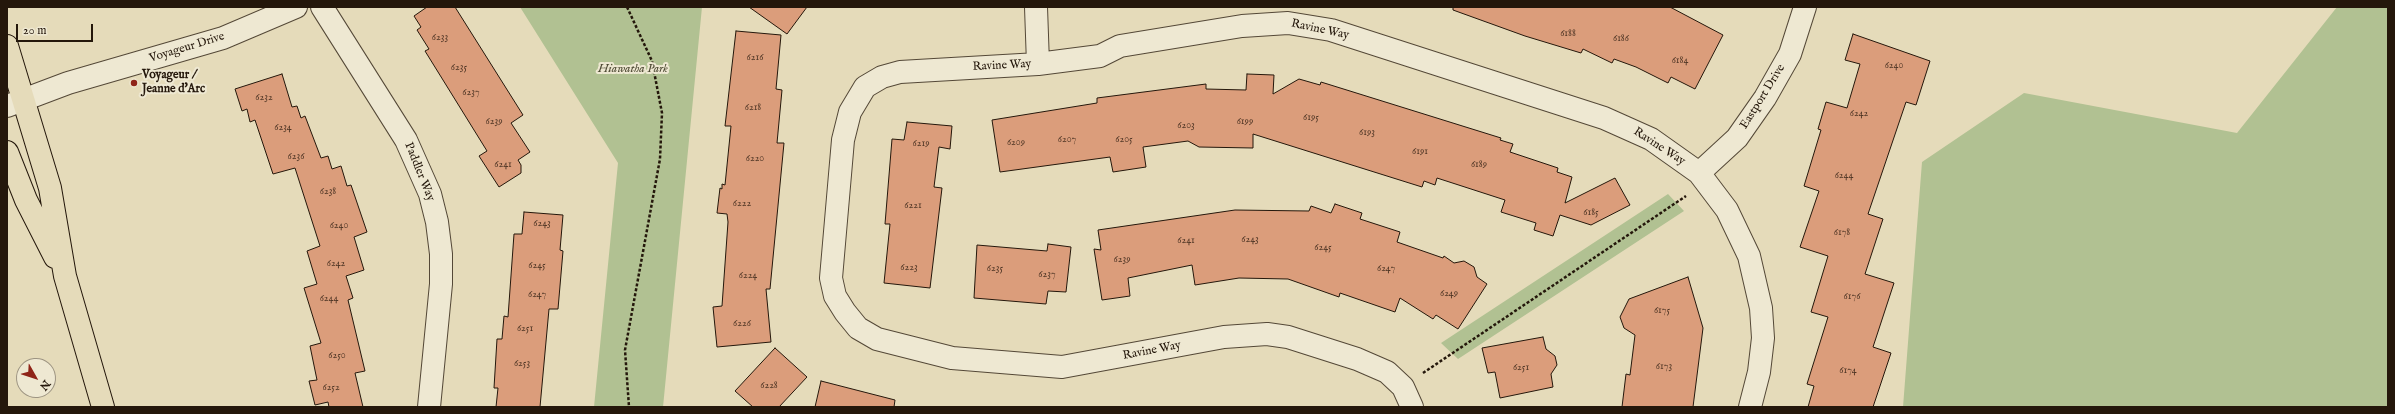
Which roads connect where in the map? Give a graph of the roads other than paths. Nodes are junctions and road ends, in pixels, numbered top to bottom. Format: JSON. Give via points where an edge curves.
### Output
{"nodes":[{"id":1,"x":296,"y":7,"type":"edge"},
{"id":2,"x":322,"y":7,"type":"edge"},
{"id":3,"x":1036,"y":7,"type":"edge"},
{"id":4,"x":1805,"y":7,"type":"edge"},
{"id":5,"x":7,"y":46,"type":"edge"},
{"id":6,"x":1038,"y":64,"type":"junction"},
{"id":7,"x":16,"y":103,"type":"edge"},
{"id":8,"x":7,"y":152,"type":"edge"},
{"id":9,"x":1703,"y":178,"type":"junction"},
{"id":10,"x":65,"y":276,"type":"junction"},
{"id":11,"x":103,"y":407,"type":"edge"},
{"id":12,"x":429,"y":407,"type":"edge"},
{"id":13,"x":1412,"y":407,"type":"edge"},
{"id":14,"x":1750,"y":407,"type":"edge"}],
"edges":[{"from":1,"to":7,"type":"street","name":"Voyageur Drive","via":[[223,38],[68,83]]},
{"from":2,"to":12,"type":"street","name":"Paddler Way","via":[[406,140],[430,194],[441,254],[441,284]]},
{"from":3,"to":6,"type":"street"},
{"from":4,"to":9,"type":"street","name":"Eastport Drive","via":[[1790,54],[1762,103]]},
{"from":5,"to":7,"type":"main road"},
{"from":6,"to":9,"type":"street","name":"Ravine Way","via":[[1100,56],[1120,46],[1242,26],[1288,23],[1332,30],[1604,118],[1651,139]]},
{"from":6,"to":13,"type":"street","name":"Ravine Way","via":[[900,72],[882,77],[865,87],[850,112],[843,140],[831,278],[835,296],[858,328],[877,339],[952,358],[1062,367],[1224,337],[1267,334],[1288,337],[1358,359],[1387,372],[1403,387]]},
{"from":7,"to":10,"type":"main road","via":[[50,188]]},
{"from":8,"to":10,"type":"main road","via":[[26,200]]},
{"from":9,"to":14,"type":"street","name":"Ravine Way","via":[[1727,210],[1749,256],[1756,278],[1763,338],[1759,372]]},
{"from":10,"to":11,"type":"main road"}]}
